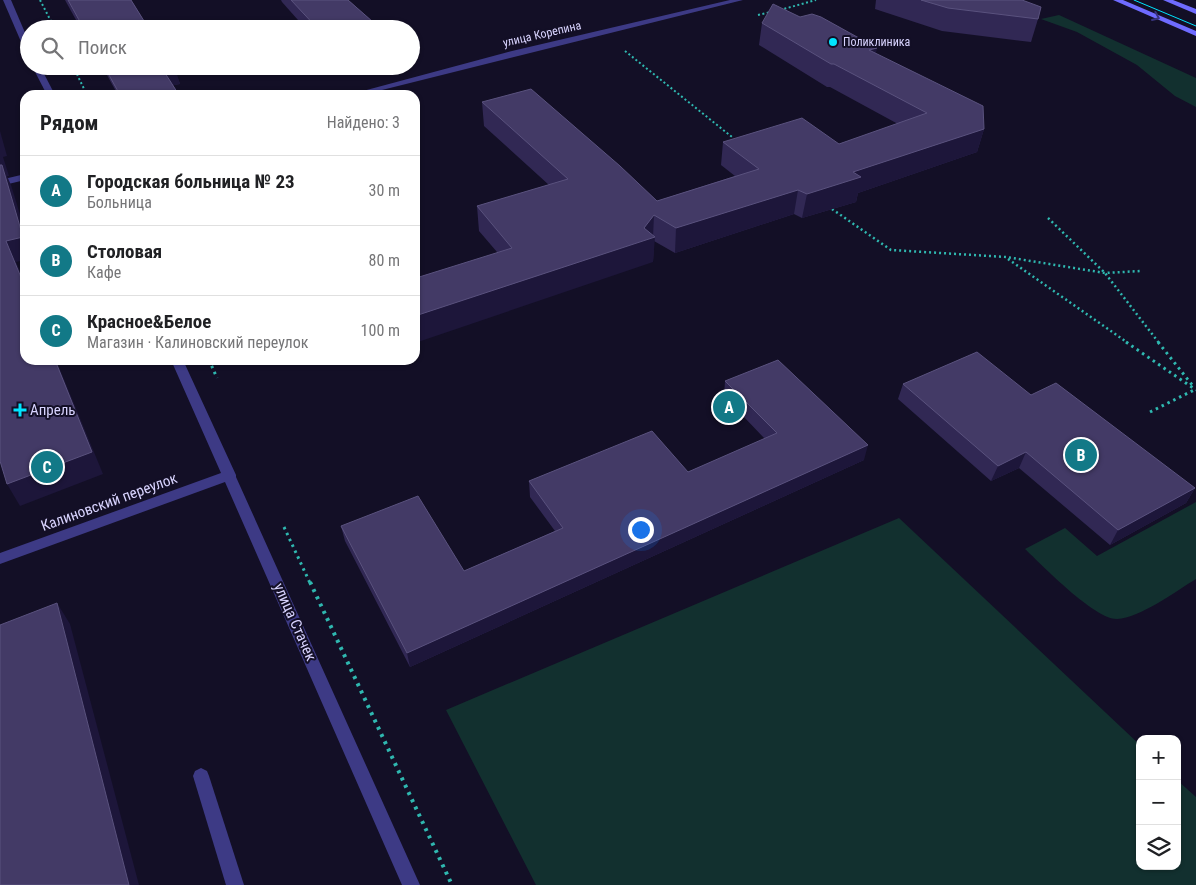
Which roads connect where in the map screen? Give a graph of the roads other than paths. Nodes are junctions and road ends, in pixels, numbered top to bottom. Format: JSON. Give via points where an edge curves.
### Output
{"nodes":[{"id":1,"x":7,"y":0,"type":"edge"},
{"id":2,"x":739,"y":0,"type":"edge"},
{"id":3,"x":1117,"y":0,"type":"edge"},
{"id":4,"x":1168,"y":0,"type":"edge"},
{"id":5,"x":1196,"y":12,"type":"edge"},
{"id":6,"x":20,"y":30,"type":"edge"},
{"id":7,"x":1196,"y":34,"type":"edge"},
{"id":8,"x":41,"y":75,"type":"edge"},
{"id":9,"x":48,"y":90,"type":"edge"},
{"id":10,"x":371,"y":90,"type":"edge"},
{"id":11,"x":20,"y":178,"type":"edge"},
{"id":12,"x":0,"y":183,"type":"edge"},
{"id":13,"x":179,"y":365,"type":"edge"},
{"id":14,"x":230,"y":475,"type":"junction"},
{"id":15,"x":0,"y":559,"type":"edge"},
{"id":16,"x":201,"y":776,"type":"dead end"},
{"id":17,"x":235,"y":885,"type":"edge"},
{"id":18,"x":411,"y":885,"type":"edge"}],
"edges":[{"from":1,"to":6,"type":"street"},
{"from":2,"to":10,"type":"street","name":"улица Корепина"},
{"from":3,"to":7,"type":"main road","one_way":true},
{"from":4,"to":5,"type":"main road"},
{"from":8,"to":9,"type":"street"},
{"from":11,"to":12,"type":"street"},
{"from":13,"to":14,"type":"street","name":"улица Стачек"},
{"from":14,"to":15,"type":"street","name":"Калиновский переулок"},
{"from":14,"to":18,"type":"street","name":"улица Стачек"},
{"from":16,"to":17,"type":"street"}]}
